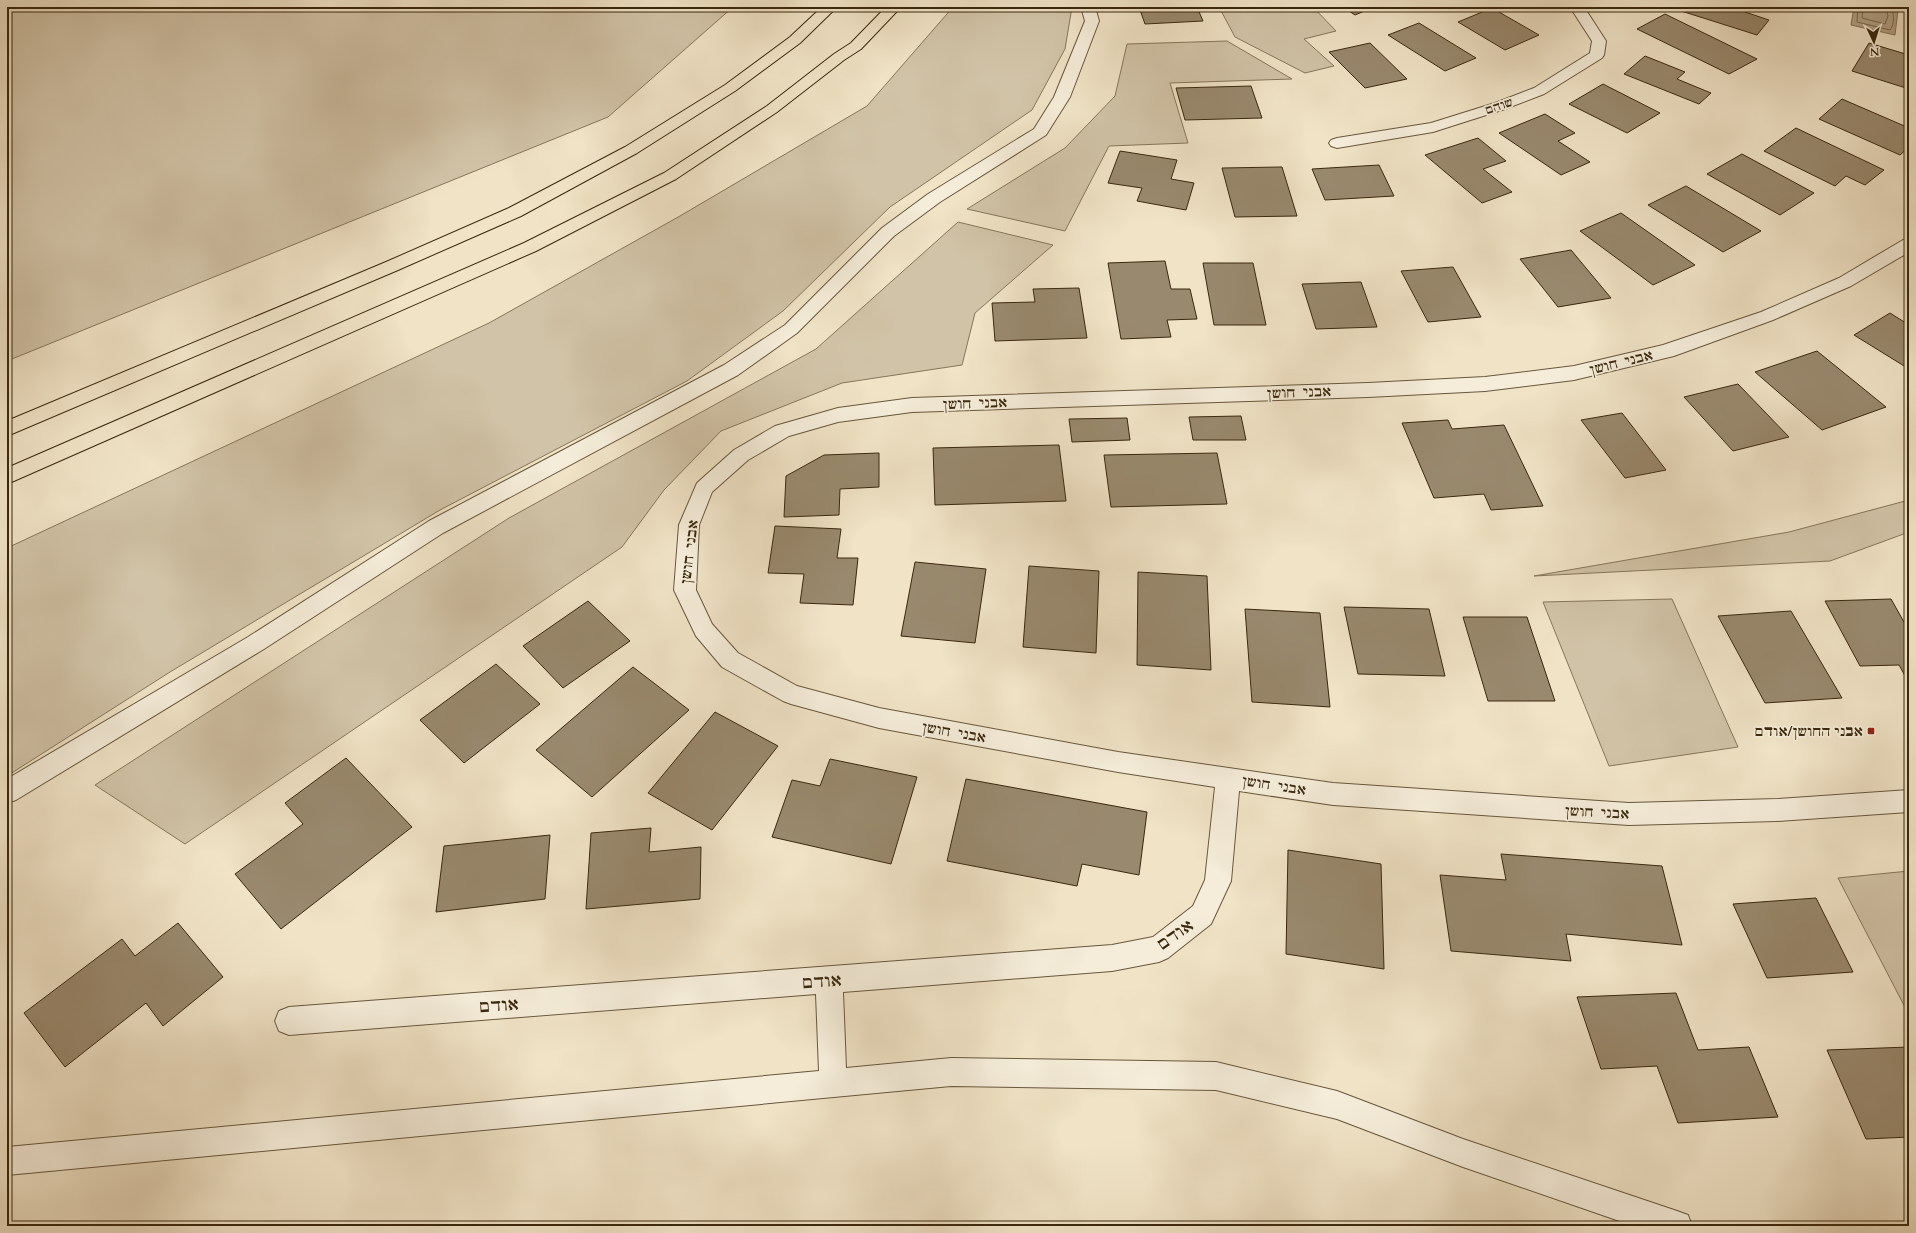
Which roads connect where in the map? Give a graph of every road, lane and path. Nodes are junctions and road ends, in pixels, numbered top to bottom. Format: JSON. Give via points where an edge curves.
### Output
{"nodes":[{"id":1,"x":830,"y":7,"type":"edge"},
{"id":2,"x":1088,"y":7,"type":"edge"},
{"id":3,"x":1577,"y":7,"type":"edge"},
{"id":4,"x":900,"y":9,"type":"edge"},
{"id":5,"x":1337,"y":143,"type":"dead end"},
{"id":6,"x":1909,"y":244,"type":"edge"},
{"id":7,"x":7,"y":429,"type":"edge"},
{"id":8,"x":7,"y":476,"type":"edge"},
{"id":9,"x":1228,"y":778,"type":"junction"},
{"id":10,"x":7,"y":792,"type":"edge"},
{"id":11,"x":1909,"y":801,"type":"edge"},
{"id":12,"x":829,"y":980,"type":"junction"},
{"id":13,"x":289,"y":1021,"type":"dead end"},
{"id":14,"x":833,"y":1083,"type":"junction"},
{"id":15,"x":7,"y":1161,"type":"edge"},
{"id":16,"x":1677,"y":1226,"type":"edge"}],
"edges":[{"from":1,"to":7,"type":"main road","via":[[795,40],[730,88],[631,150],[515,212]]},
{"from":2,"to":10,"type":"street","via":[[1092,21],[1062,97],[1040,132],[934,198],[888,232],[790,330],[731,370],[436,527],[256,643]]},
{"from":3,"to":5,"type":"street","name":"שוהם","via":[[1599,41],[1597,55],[1540,91],[1433,127]]},
{"from":4,"to":8,"type":"main road","via":[[856,46],[772,109],[670,176],[530,247]]},
{"from":6,"to":9,"type":"street","name":"אבני חושן","via":[[1846,282],[1767,316],[1667,350],[1574,373],[1485,384],[1368,390],[912,405],[838,415],[782,431],[741,455],[704,488],[689,525],[684,590],[704,630],[730,660],[791,694],[879,718],[1118,762]]},
{"from":9,"to":11,"type":"street","name":"אבני חושן","via":[[1333,794],[1629,814],[1777,810]]},
{"from":9,"to":12,"type":"street","name":"אודם","via":[[1218,881],[1202,915],[1159,949],[1112,958]]},
{"from":12,"to":13,"type":"street","name":"אודם"},
{"from":12,"to":14,"type":"street"},
{"from":14,"to":15,"type":"street"},
{"from":14,"to":16,"type":"street","via":[[951,1072],[1216,1076],[1337,1105],[1463,1152]]}]}
